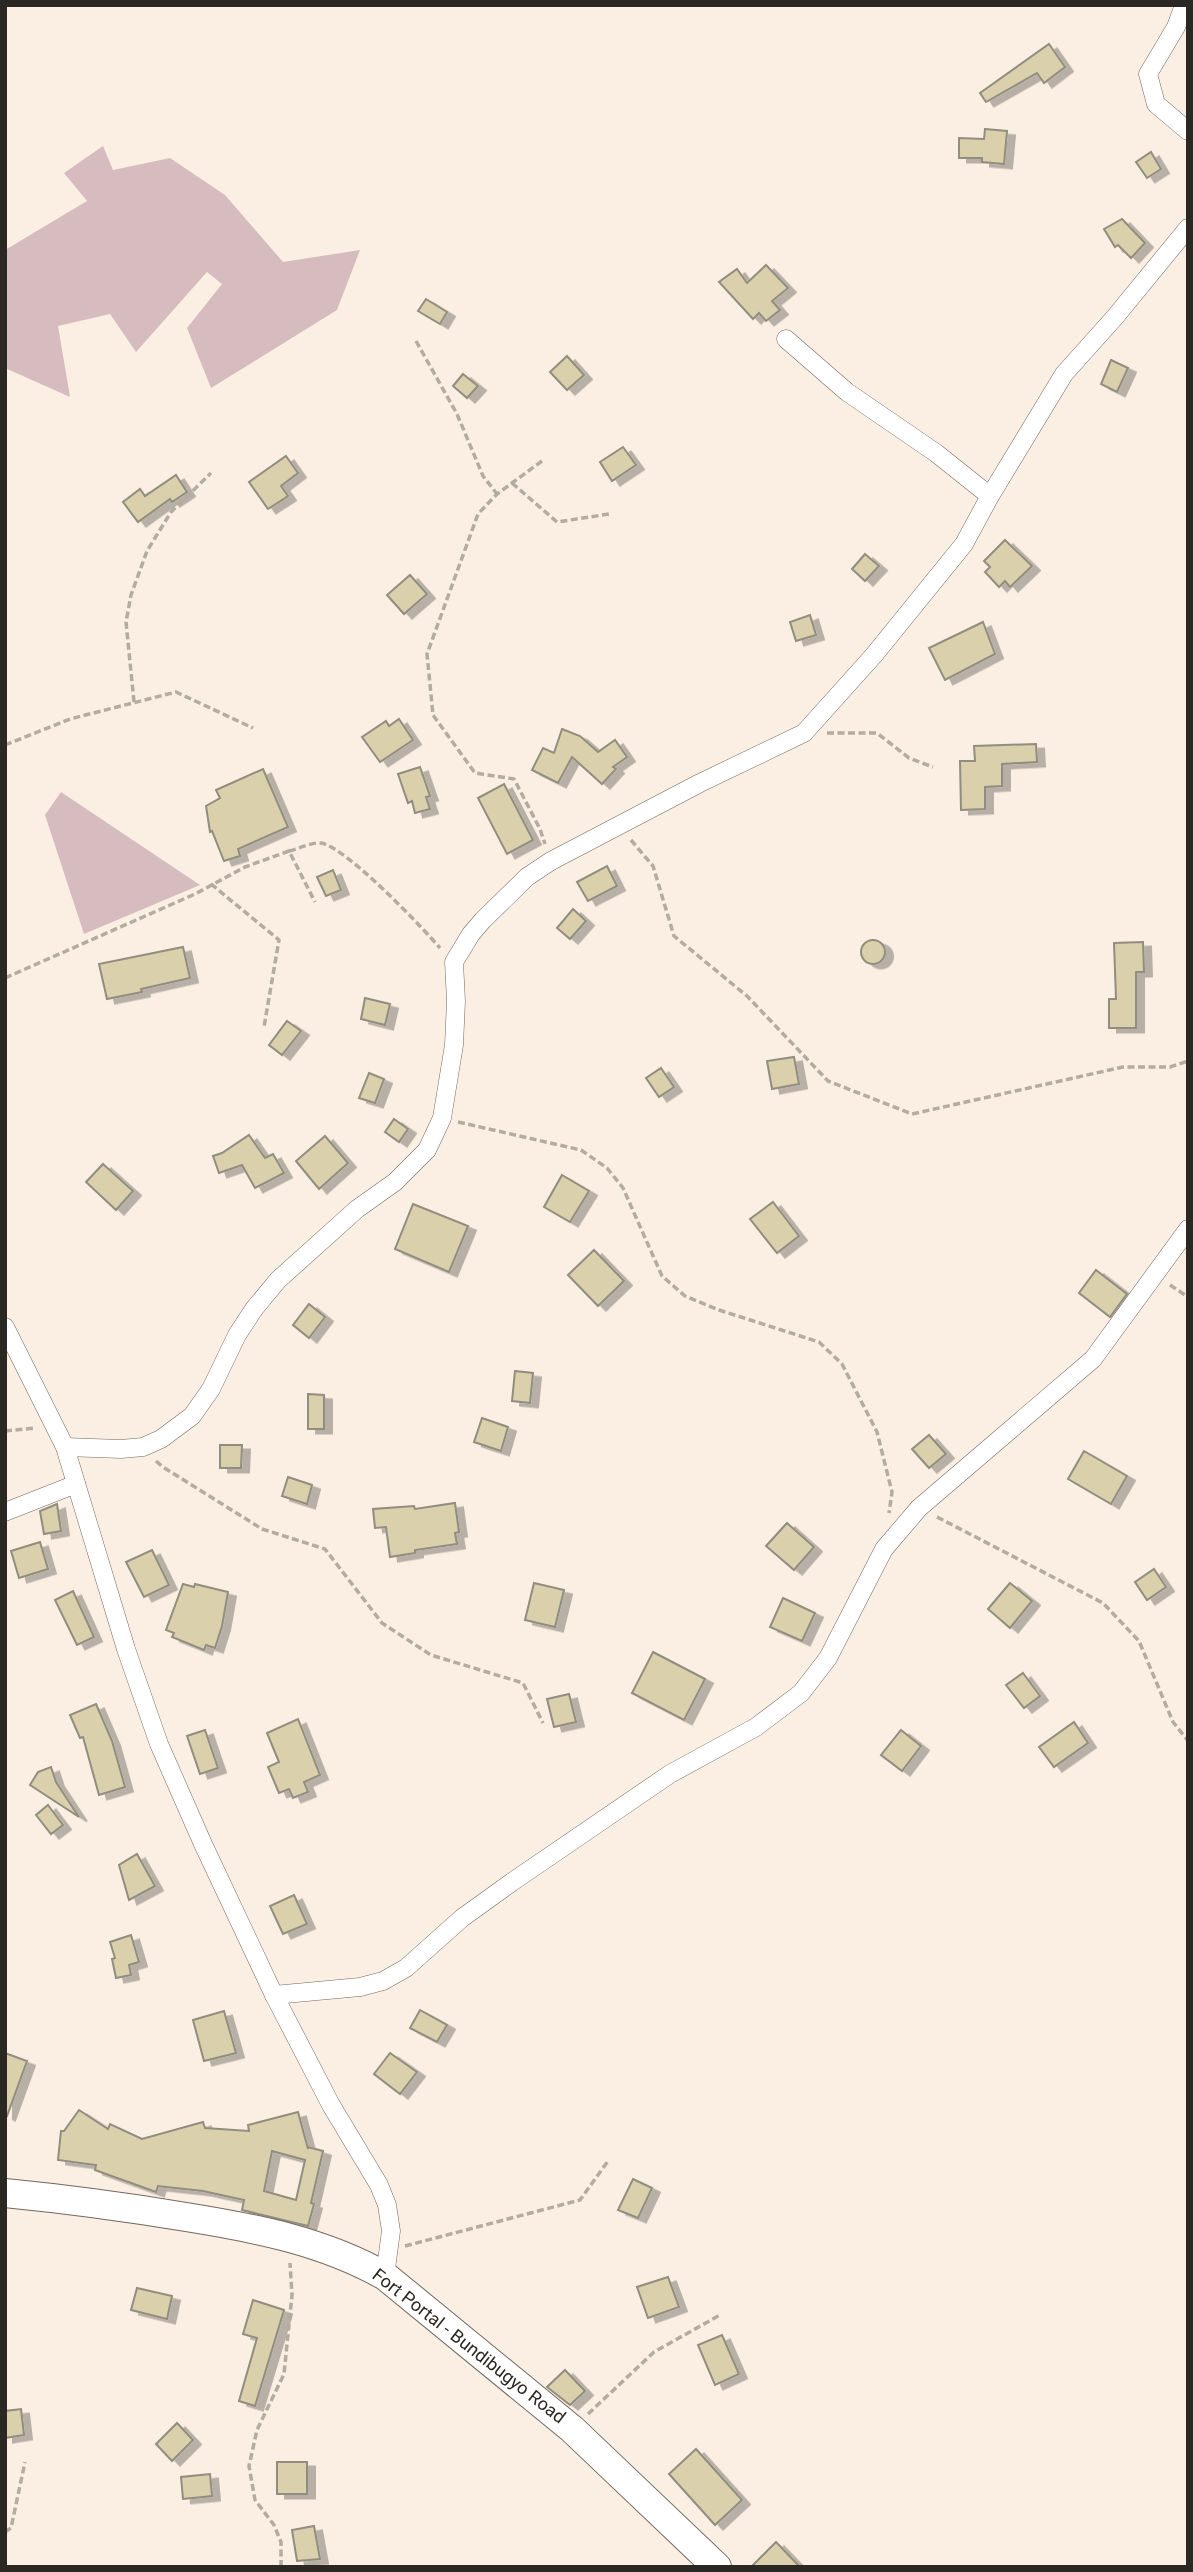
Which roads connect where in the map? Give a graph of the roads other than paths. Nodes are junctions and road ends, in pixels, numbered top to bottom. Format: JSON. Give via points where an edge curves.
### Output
{"nodes":[{"id":1,"x":1184,"y":5,"type":"edge"},
{"id":2,"x":1188,"y":131,"type":"edge"},
{"id":3,"x":1188,"y":228,"type":"edge"},
{"id":4,"x":786,"y":338,"type":"dead end"},
{"id":5,"x":990,"y":496,"type":"junction"},
{"id":6,"x":1188,"y":1229,"type":"edge"},
{"id":7,"x":5,"y":1327,"type":"edge"},
{"id":8,"x":65,"y":1447,"type":"junction"},
{"id":9,"x":76,"y":1485,"type":"junction"},
{"id":10,"x":5,"y":1512,"type":"edge"},
{"id":11,"x":274,"y":1995,"type":"junction"},
{"id":12,"x":5,"y":2193,"type":"edge"},
{"id":13,"x":387,"y":2264,"type":"junction"},
{"id":14,"x":718,"y":2567,"type":"edge"}],
"edges":[{"from":1,"to":2,"type":"street","via":[[1148,74],[1156,104]]},
{"from":3,"to":5,"type":"street","via":[[1064,374]]},
{"from":4,"to":5,"type":"street","via":[[847,392]]},
{"from":5,"to":8,"type":"street","via":[[964,544],[804,733],[551,860],[483,920],[454,962],[454,1045],[442,1118],[427,1150],[278,1280],[237,1335],[192,1416],[143,1447]]},
{"from":6,"to":11,"type":"street","via":[[1093,1359],[919,1508],[884,1549],[828,1658],[801,1693],[756,1727],[670,1773],[462,1918],[406,1968],[383,1981]]},
{"from":7,"to":8,"type":"street"},
{"from":8,"to":9,"type":"street"},
{"from":9,"to":10,"type":"street"},
{"from":9,"to":11,"type":"street","via":[[159,1744]]},
{"from":11,"to":13,"type":"street","via":[[379,2185],[391,2231]]},
{"from":12,"to":13,"type":"main road","name":"Fort Portal - Bundibugyo Road","via":[[139,2209],[289,2236],[362,2263]]},
{"from":13,"to":14,"type":"main road","name":"Fort Portal - Bundibugyo Road"}]}
